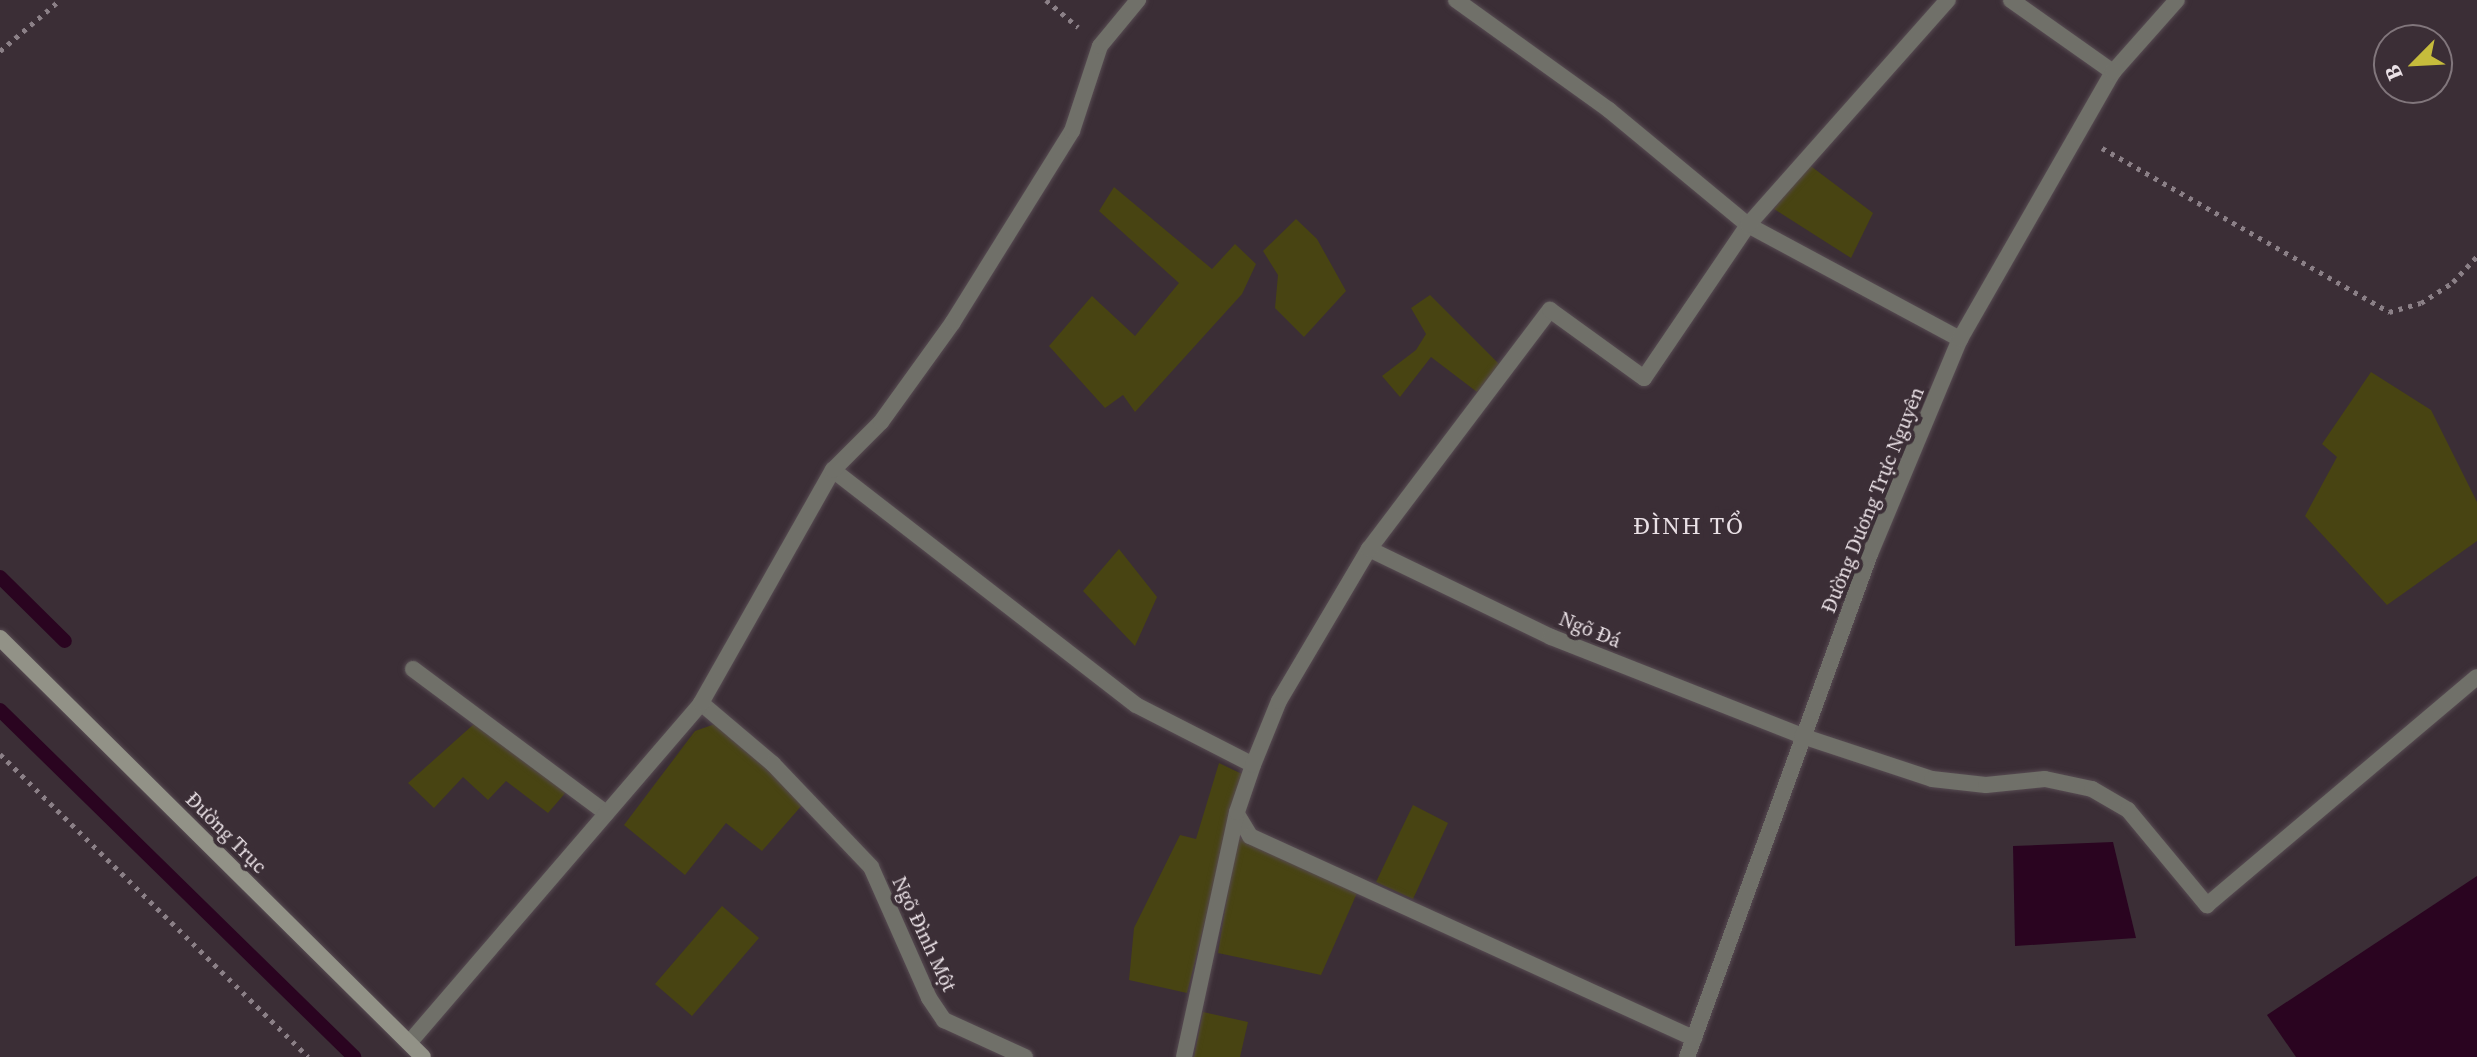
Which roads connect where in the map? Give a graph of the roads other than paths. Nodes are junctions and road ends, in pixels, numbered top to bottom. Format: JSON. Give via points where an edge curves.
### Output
{"nodes":[{"id":1,"x":1138,"y":0,"type":"edge"},
{"id":2,"x":1456,"y":0,"type":"edge"},
{"id":3,"x":1948,"y":0,"type":"edge"},
{"id":4,"x":2011,"y":0,"type":"edge"},
{"id":5,"x":2177,"y":0,"type":"edge"},
{"id":6,"x":2113,"y":72,"type":"junction"},
{"id":7,"x":1748,"y":225,"type":"junction"},
{"id":8,"x":1960,"y":339,"type":"junction"},
{"id":9,"x":833,"y":470,"type":"junction"},
{"id":10,"x":1369,"y":549,"type":"junction"},
{"id":11,"x":0,"y":638,"type":"edge"},
{"id":12,"x":413,"y":669,"type":"dead end"},
{"id":13,"x":2477,"y":677,"type":"edge"},
{"id":14,"x":701,"y":703,"type":"junction"},
{"id":15,"x":1802,"y":736,"type":"junction"},
{"id":16,"x":1253,"y":765,"type":"junction"},
{"id":17,"x":1237,"y":812,"type":"junction"},
{"id":18,"x":606,"y":813,"type":"junction"},
{"id":19,"x":1694,"y":1038,"type":"junction"},
{"id":20,"x":409,"y":1043,"type":"junction"},
{"id":21,"x":423,"y":1057,"type":"edge"},
{"id":22,"x":1025,"y":1057,"type":"edge"},
{"id":23,"x":1184,"y":1057,"type":"edge"},
{"id":24,"x":1687,"y":1057,"type":"edge"}],
"edges":[{"from":1,"to":9,"type":"street","via":[[1100,46],[1072,131],[953,322],[881,422]]},
{"from":2,"to":7,"type":"street","via":[[1609,110]]},
{"from":3,"to":7,"type":"street"},
{"from":4,"to":6,"type":"street"},
{"from":5,"to":6,"type":"street","name":"Đường Dương Trực Nguyên"},
{"from":6,"to":8,"type":"street","name":"Đường Dương Trực Nguyên"},
{"from":7,"to":8,"type":"street"},
{"from":7,"to":10,"type":"street","via":[[1644,378],[1550,310]]},
{"from":8,"to":15,"type":"street","name":"Đường Dương Trực Nguyên"},
{"from":9,"to":14,"type":"street"},
{"from":9,"to":16,"type":"street","via":[[1136,705]]},
{"from":10,"to":15,"type":"street","name":"Ngõ Đá","via":[[1551,637]]},
{"from":10,"to":16,"type":"street","via":[[1279,701]]},
{"from":11,"to":20,"type":"street","name":"Đường Trục"},
{"from":12,"to":18,"type":"street"},
{"from":13,"to":15,"type":"street","name":"Ngõ Đá","via":[[2207,905],[2128,810],[2092,789],[2045,779],[1986,785],[1932,779]]},
{"from":14,"to":18,"type":"street"},
{"from":14,"to":22,"type":"street","name":"Ngõ Đình Một","via":[[773,764],[871,867],[929,998],[944,1020]]},
{"from":15,"to":19,"type":"street","name":"Đường Dương Trực Nguyên"},
{"from":16,"to":17,"type":"street"},
{"from":17,"to":19,"type":"street","via":[[1237,821],[1250,836]]},
{"from":17,"to":23,"type":"street"},
{"from":18,"to":20,"type":"street"},
{"from":19,"to":24,"type":"street","name":"Đường Dương Trực Nguyên"},
{"from":20,"to":21,"type":"street","name":"Đường Trục"}]}
